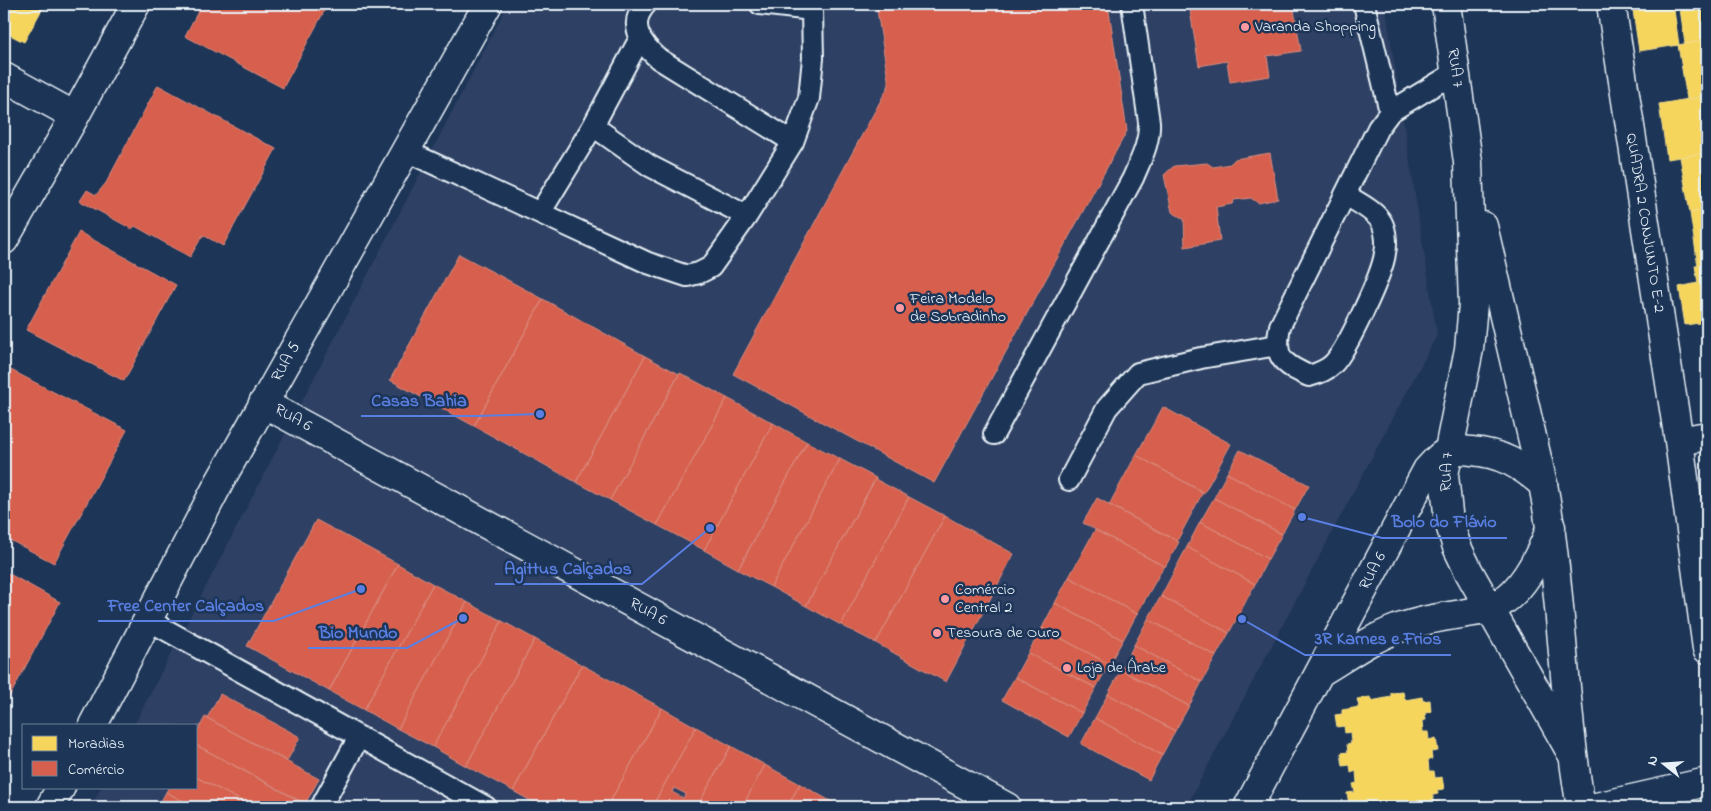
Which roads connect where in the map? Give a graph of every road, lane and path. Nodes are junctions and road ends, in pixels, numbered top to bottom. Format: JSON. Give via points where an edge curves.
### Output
{"nodes":[{"id":1,"x":136,"y":4,"type":"edge"},
{"id":2,"x":488,"y":4,"type":"edge"},
{"id":3,"x":646,"y":4,"type":"edge"},
{"id":4,"x":760,"y":4,"type":"edge"},
{"id":5,"x":1132,"y":4,"type":"edge"},
{"id":6,"x":1364,"y":4,"type":"edge"},
{"id":7,"x":1446,"y":4,"type":"edge"},
{"id":8,"x":1611,"y":4,"type":"edge"},
{"id":9,"x":639,"y":40,"type":"junction"},
{"id":10,"x":1456,"y":72,"type":"junction"},
{"id":11,"x":4,"y":77,"type":"edge"},
{"id":12,"x":1390,"y":112,"type":"junction"},
{"id":13,"x":75,"y":116,"type":"junction"},
{"id":14,"x":593,"y":126,"type":"junction"},
{"id":15,"x":793,"y":142,"type":"junction"},
{"id":16,"x":404,"y":150,"type":"junction"},
{"id":17,"x":1468,"y":162,"type":"junction"},
{"id":18,"x":1346,"y":195,"type":"junction"},
{"id":19,"x":540,"y":212,"type":"junction"},
{"id":20,"x":747,"y":216,"type":"junction"},
{"id":21,"x":4,"y":240,"type":"edge"},
{"id":22,"x":1276,"y":345,"type":"junction"},
{"id":23,"x":263,"y":402,"type":"junction"},
{"id":24,"x":994,"y":434,"type":"dead end"},
{"id":25,"x":1707,"y":436,"type":"edge"},
{"id":26,"x":1679,"y":441,"type":"junction"},
{"id":27,"x":1448,"y":452,"type":"junction"},
{"id":28,"x":1070,"y":480,"type":"dead end"},
{"id":29,"x":1544,"y":484,"type":"junction"},
{"id":30,"x":1551,"y":527,"type":"junction"},
{"id":31,"x":1489,"y":609,"type":"junction"},
{"id":32,"x":148,"y":620,"type":"junction"},
{"id":33,"x":1707,"y":649,"type":"edge"},
{"id":34,"x":1322,"y":671,"type":"junction"},
{"id":35,"x":94,"y":724,"type":"edge"},
{"id":36,"x":359,"y":737,"type":"junction"},
{"id":37,"x":1572,"y":754,"type":"junction"},
{"id":38,"x":1707,"y":782,"type":"edge"},
{"id":39,"x":60,"y":788,"type":"edge"},
{"id":40,"x":50,"y":807,"type":"edge"},
{"id":41,"x":321,"y":807,"type":"edge"},
{"id":42,"x":486,"y":807,"type":"edge"},
{"id":43,"x":1007,"y":807,"type":"edge"},
{"id":44,"x":1248,"y":807,"type":"edge"},
{"id":45,"x":1581,"y":807,"type":"edge"},
{"id":46,"x":1596,"y":807,"type":"edge"}],
"edges":[{"from":1,"to":13,"type":"street"},
{"from":2,"to":16,"type":"street","name":"RUA 5"},
{"from":3,"to":9,"type":"lane","via":[[639,11],[636,26]]},
{"from":4,"to":15,"type":"lane","via":[[812,10],[813,58],[809,98]]},
{"from":5,"to":24,"type":"lane","via":[[1148,122],[1145,149],[1133,178]]},
{"from":6,"to":12,"type":"lane"},
{"from":7,"to":10,"type":"street","name":"RUA 7"},
{"from":8,"to":26,"type":"street","name":"QUADRA 2 CONJUNTO E-2"},
{"from":9,"to":14,"type":"lane"},
{"from":9,"to":15,"type":"lane","via":[[659,59]]},
{"from":10,"to":12,"type":"lane"},
{"from":10,"to":17,"type":"street","name":"RUA 7"},
{"from":11,"to":13,"type":"street"},
{"from":12,"to":18,"type":"lane","via":[[1378,128]]},
{"from":13,"to":21,"type":"street"},
{"from":14,"to":19,"type":"lane"},
{"from":14,"to":20,"type":"lane","via":[[650,166]]},
{"from":15,"to":20,"type":"lane"},
{"from":16,"to":19,"type":"lane"},
{"from":16,"to":23,"type":"street","name":"RUA 5"},
{"from":17,"to":27,"type":"street","name":"RUA 7","via":[[1473,304],[1469,348]]},
{"from":17,"to":29,"type":"street","name":"RUA 7"},
{"from":18,"to":22,"type":"lane","via":[[1280,326]]},
{"from":18,"to":22,"type":"lane","via":[[1382,222],[1386,254],[1372,289],[1344,347],[1322,372],[1309,376],[1292,368],[1280,359]]},
{"from":19,"to":20,"type":"lane","via":[[648,263],[687,276],[711,267]]},
{"from":22,"to":28,"type":"lane","via":[[1138,373],[1107,408]]},
{"from":23,"to":32,"type":"street","name":"RUA 5"},
{"from":23,"to":43,"type":"street","name":"RUA 6"},
{"from":25,"to":26,"type":"street"},
{"from":26,"to":33,"type":"street","name":"QUADRA 2 CONJUNTO E-2"},
{"from":27,"to":29,"type":"street","via":[[1488,452],[1527,470]]},
{"from":27,"to":31,"type":"street","name":"RUA 7","via":[[1444,475],[1449,522],[1456,547]]},
{"from":27,"to":34,"type":"street","name":"RUA 6","via":[[1427,470]]},
{"from":29,"to":30,"type":"street","name":"RUA 7"},
{"from":30,"to":31,"type":"street","via":[[1538,560],[1525,579],[1511,594]]},
{"from":30,"to":37,"type":"street","name":"RUA 7"},
{"from":31,"to":34,"type":"street","name":"RUA 6","via":[[1398,628]]},
{"from":31,"to":37,"type":"street","name":"RUA 7"},
{"from":32,"to":35,"type":"street","name":"RUA 5"},
{"from":32,"to":36,"type":"lane"},
{"from":34,"to":44,"type":"street","name":"RUA 6"},
{"from":36,"to":41,"type":"lane"},
{"from":36,"to":42,"type":"lane"},
{"from":37,"to":45,"type":"street","name":"RUA 7"},
{"from":38,"to":46,"type":"street"},
{"from":39,"to":40,"type":"street"}]}
